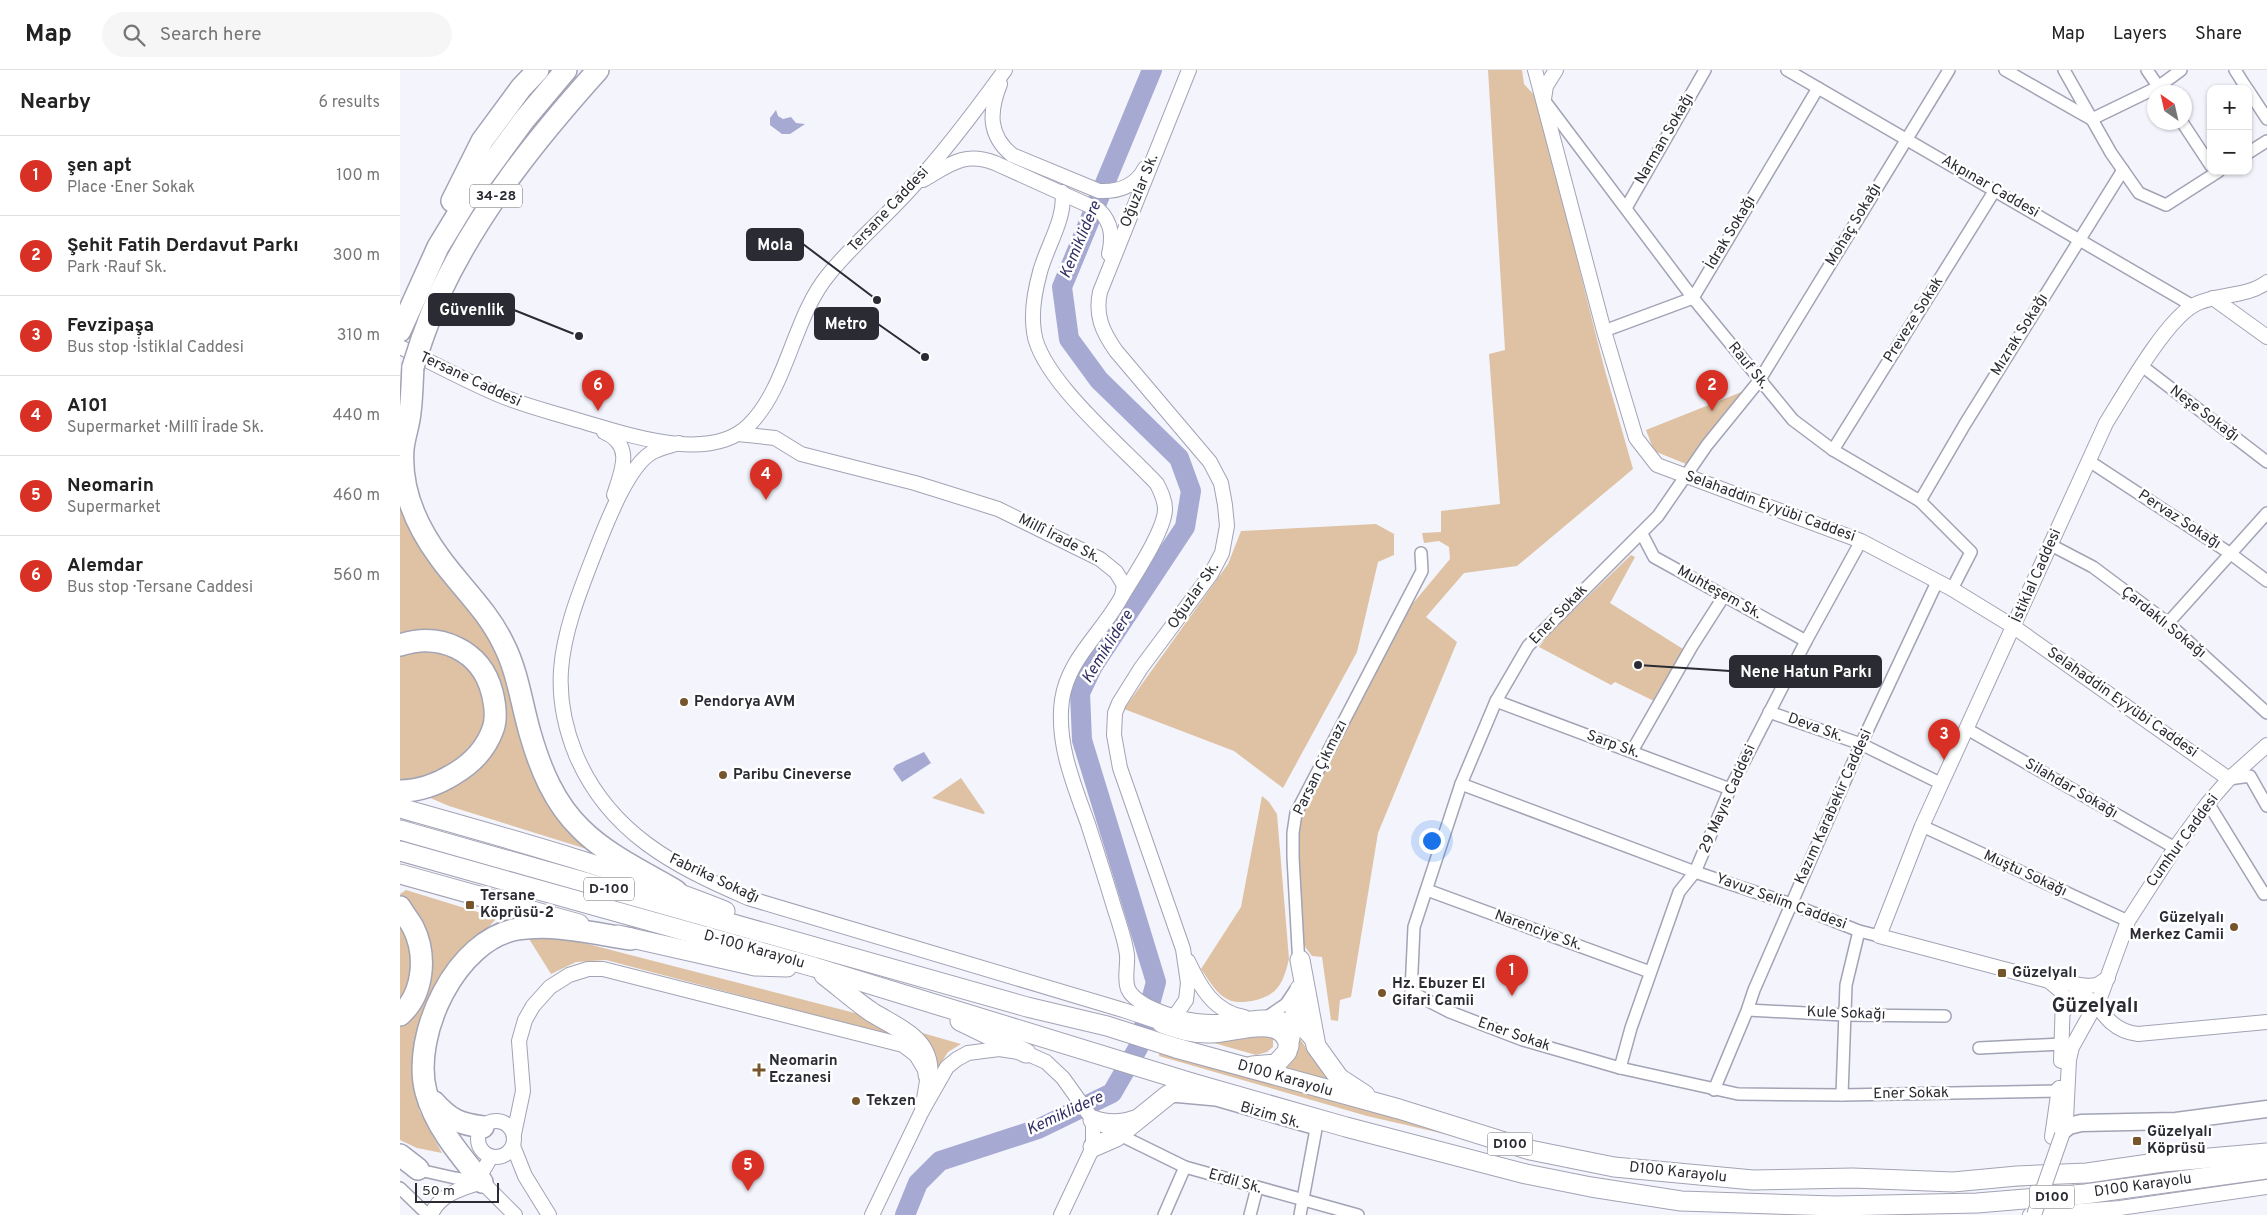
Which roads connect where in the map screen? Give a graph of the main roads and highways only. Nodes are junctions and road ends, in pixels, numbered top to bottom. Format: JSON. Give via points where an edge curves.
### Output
{"nodes":[{"id":1,"x":538,"y":70,"type":"edge"},
{"id":2,"x":566,"y":70,"type":"edge"},
{"id":3,"x":598,"y":70,"type":"edge"},
{"id":4,"x":438,"y":247,"type":"junction"},
{"id":5,"x":400,"y":331,"type":"edge"},
{"id":6,"x":413,"y":367,"type":"junction"},
{"id":7,"x":400,"y":402,"type":"edge"},
{"id":8,"x":400,"y":645,"type":"edge"},
{"id":9,"x":400,"y":791,"type":"edge"},
{"id":10,"x":400,"y":808,"type":"edge"},
{"id":11,"x":400,"y":830,"type":"edge"},
{"id":12,"x":400,"y":850,"type":"edge"},
{"id":13,"x":400,"y":874,"type":"edge"},
{"id":14,"x":676,"y":891,"type":"junction"},
{"id":15,"x":400,"y":907,"type":"edge"},
{"id":16,"x":631,"y":939,"type":"junction"},
{"id":17,"x":818,"y":948,"type":"junction"},
{"id":18,"x":814,"y":967,"type":"junction"},
{"id":19,"x":907,"y":995,"type":"junction"},
{"id":20,"x":400,"y":1015,"type":"edge"},
{"id":21,"x":1168,"y":1019,"type":"road end"},
{"id":22,"x":1107,"y":1026,"type":"joint"},
{"id":23,"x":1288,"y":1046,"type":"junction"},
{"id":24,"x":1026,"y":1053,"type":"road end"},
{"id":25,"x":1196,"y":1053,"type":"junction"},
{"id":26,"x":1107,"y":1057,"type":"joint"},
{"id":27,"x":928,"y":1075,"type":"road end"},
{"id":28,"x":1192,"y":1083,"type":"junction"},
{"id":29,"x":425,"y":1090,"type":"junction"},
{"id":30,"x":1398,"y":1109,"type":"junction"},
{"id":31,"x":2267,"y":1109,"type":"edge"},
{"id":32,"x":1093,"y":1120,"type":"road end"},
{"id":33,"x":1137,"y":1120,"type":"junction"},
{"id":34,"x":490,"y":1124,"type":"road end"},
{"id":35,"x":2059,"y":1134,"type":"road end"},
{"id":36,"x":1093,"y":1147,"type":"road end"},
{"id":37,"x":2267,"y":1153,"type":"edge"},
{"id":38,"x":400,"y":1155,"type":"edge"},
{"id":39,"x":409,"y":1167,"type":"edge"},
{"id":40,"x":2267,"y":1169,"type":"edge"},
{"id":41,"x":482,"y":1182,"type":"road end"},
{"id":42,"x":1835,"y":1206,"type":"junction"},
{"id":43,"x":1962,"y":1215,"type":"edge"}],
"edges":[{"from":1,"to":4,"type":"highway","via":[[482,140],[453,198]]},
{"from":2,"to":4,"type":"highway","number":"34-28","via":[[490,164]]},
{"from":3,"to":6,"type":"highway","number":"34-28","bridge":true,"via":[[503,184],[472,233],[440,294]]},
{"from":4,"to":5,"type":"highway","number":"34-28"},
{"from":6,"to":7,"type":"highway","number":"34-28"},
{"from":6,"to":14,"type":"highway","via":[[410,413],[403,450],[404,482],[411,509],[440,559],[490,618],[504,643],[545,778],[580,829]]},
{"from":8,"to":9,"type":"highway","via":[[431,640],[456,646],[468,653],[489,680],[495,705],[494,728],[485,746],[469,765],[446,779],[422,788]]},
{"from":10,"to":14,"type":"highway","via":[[579,858]]},
{"from":11,"to":17,"type":"highway","name":"D-100 Karayolu","number":"D-100"},
{"from":12,"to":18,"type":"highway","name":"D-100 Karayolu","number":"D-100"},
{"from":13,"to":16,"type":"highway"},
{"from":14,"to":17,"type":"highway"},
{"from":15,"to":20,"type":"highway","via":[[414,928],[421,966],[414,998]]},
{"from":16,"to":18,"type":"highway","via":[[755,966]]},
{"from":16,"to":29,"type":"highway","via":[[537,927],[516,929],[488,939],[459,967],[436,1009],[424,1049]]},
{"from":17,"to":22,"type":"highway","name":"D-100 Karayolu","number":"D-100","via":[[1026,1007]]},
{"from":18,"to":19,"type":"highway","name":"D-100 Karayolu","number":"D-100"},
{"from":18,"to":27,"type":"highway","via":[[873,1013],[915,1039],[926,1057]]},
{"from":19,"to":24,"type":"highway"},
{"from":19,"to":26,"type":"highway","name":"D-100 Karayolu","number":"D-100"},
{"from":21,"to":23,"type":"highway","via":[[1186,1031],[1207,1033],[1269,1027],[1285,1036]]},
{"from":22,"to":25,"type":"highway","name":"D100 Karayolu","number":"D100"},
{"from":23,"to":25,"type":"highway","via":[[1276,1064],[1260,1067]]},
{"from":23,"to":30,"type":"highway","via":[[1299,994],[1300,960],[1316,1046],[1346,1083]]},
{"from":25,"to":30,"type":"highway","name":"D100 Karayolu","number":"D100"},
{"from":26,"to":28,"type":"highway","name":"D100 Karayolu","number":"D100"},
{"from":28,"to":33,"type":"highway","via":[[1168,1095]]},
{"from":28,"to":42,"type":"highway","name":"D100 Karayolu","number":"D100","via":[[1526,1174],[1591,1187],[1681,1201]]},
{"from":29,"to":34,"type":"highway","via":[[447,1116],[463,1125]]},
{"from":29,"to":41,"type":"highway","via":[[431,1110]]},
{"from":30,"to":37,"type":"highway","name":"D100 Karayolu","number":"D100","via":[[1530,1150],[1614,1167],[1753,1180],[1853,1178],[1953,1182],[2086,1173]]},
{"from":31,"to":35,"type":"main road","via":[[2176,1121],[2075,1124]]},
{"from":32,"to":33,"type":"highway","via":[[1104,1124]]},
{"from":33,"to":36,"type":"highway","via":[[1116,1137]]},
{"from":38,"to":39,"type":"highway"},
{"from":40,"to":42,"type":"highway","name":"D100 Karayolu","number":"D100","via":[[2084,1194],[1977,1203]]},
{"from":42,"to":43,"type":"highway"}]}
